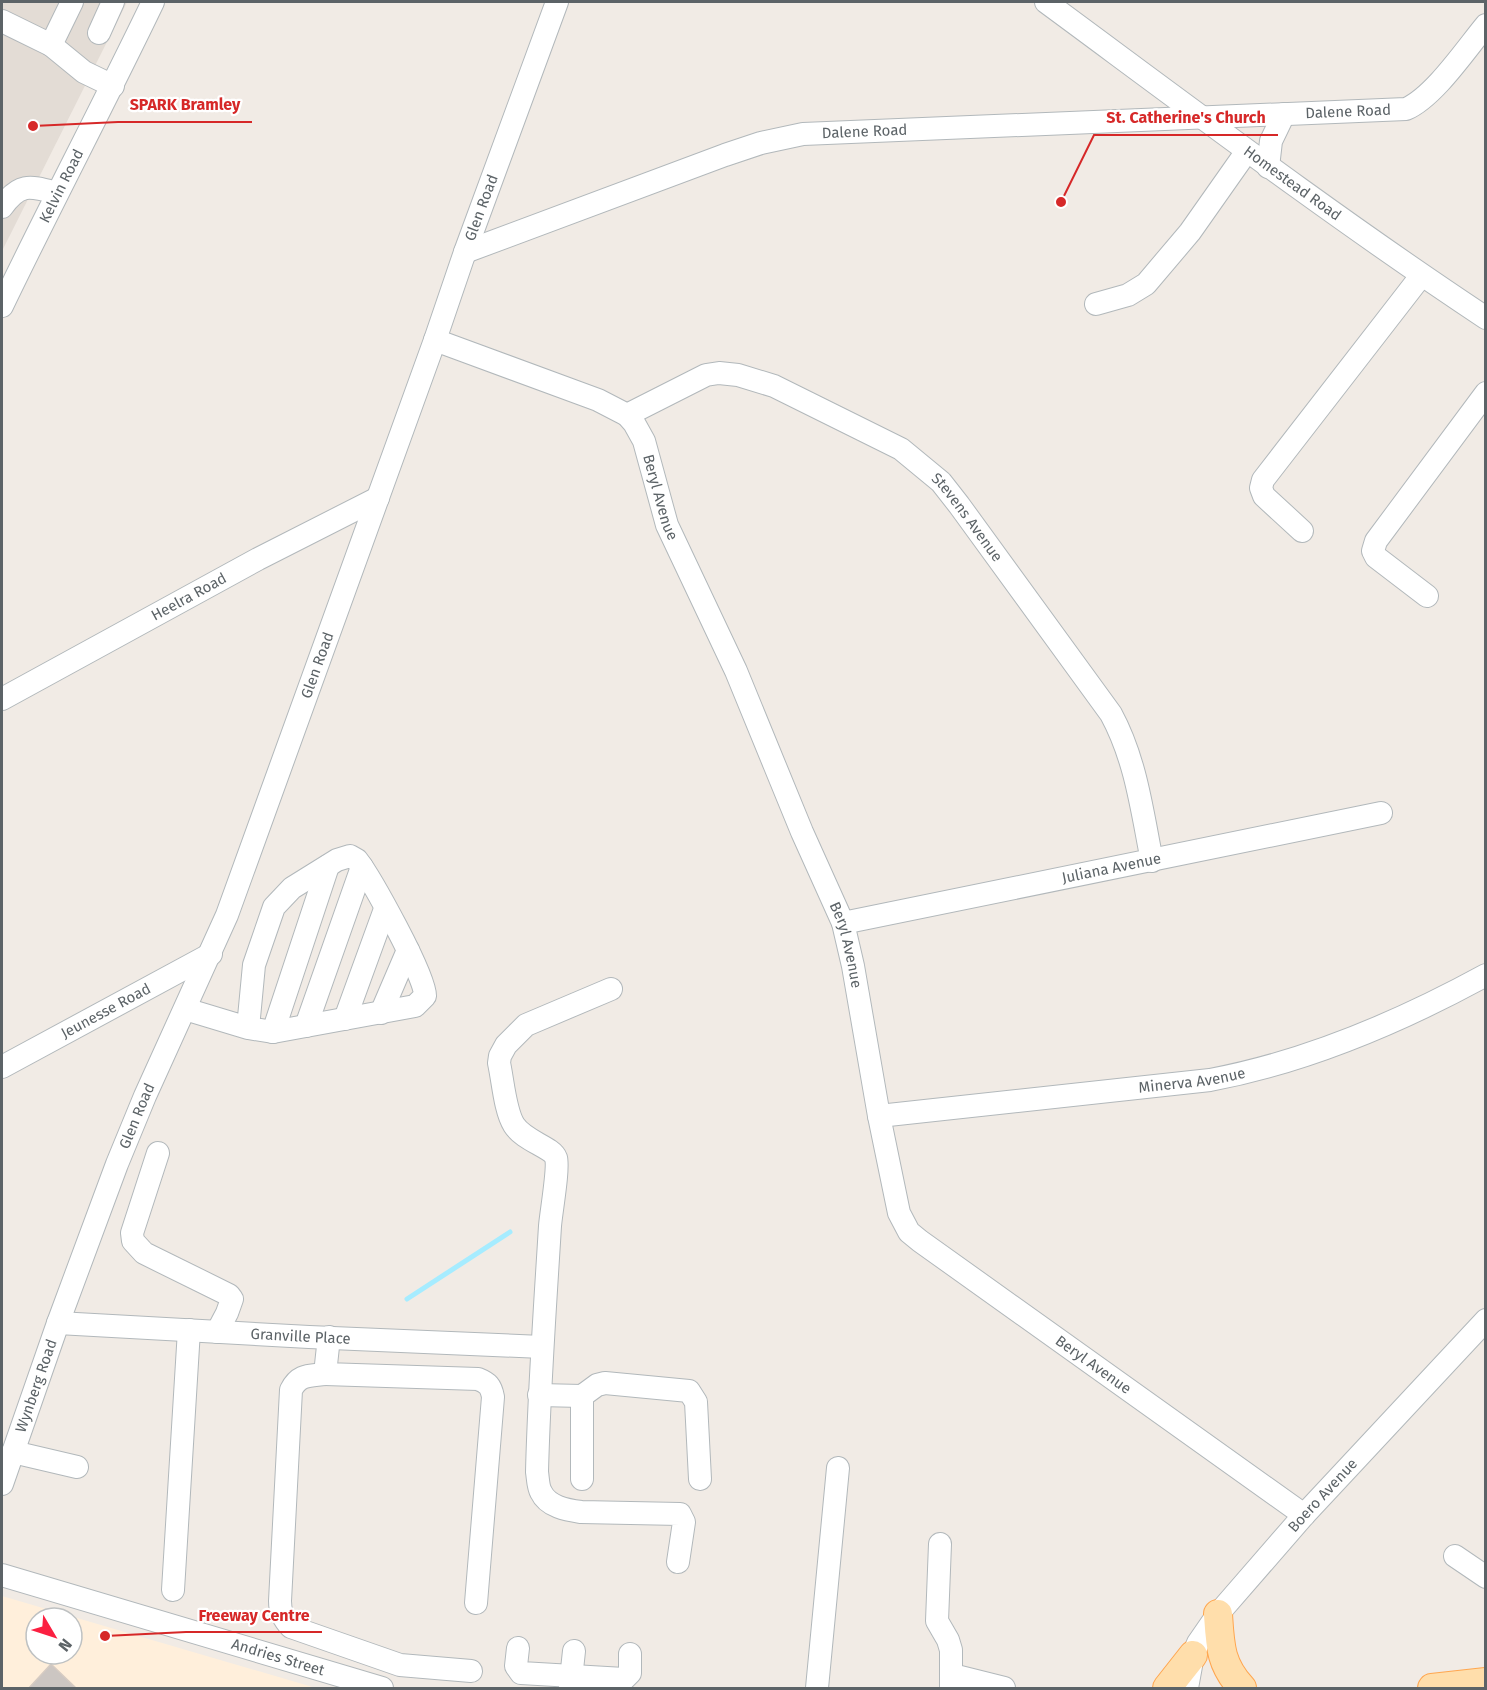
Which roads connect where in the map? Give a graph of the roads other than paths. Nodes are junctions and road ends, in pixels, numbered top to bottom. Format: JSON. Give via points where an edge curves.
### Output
{"nodes":[{"id":1,"x":72,"y":2,"type":"edge"},
{"id":2,"x":113,"y":2,"type":"edge"},
{"id":3,"x":153,"y":2,"type":"edge"},
{"id":4,"x":557,"y":2,"type":"edge"},
{"id":5,"x":1046,"y":2,"type":"edge"},
{"id":6,"x":2,"y":21,"type":"edge"},
{"id":7,"x":1485,"y":26,"type":"edge"},
{"id":8,"x":99,"y":33,"type":"dead end"},
{"id":9,"x":51,"y":45,"type":"junction"},
{"id":10,"x":113,"y":86,"type":"junction"},
{"id":11,"x":1284,"y":114,"type":"junction"},
{"id":12,"x":1203,"y":117,"type":"junction"},
{"id":13,"x":1247,"y":151,"type":"junction"},
{"id":14,"x":1268,"y":167,"type":"junction"},
{"id":15,"x":57,"y":193,"type":"junction"},
{"id":16,"x":2,"y":207,"type":"edge"},
{"id":17,"x":465,"y":252,"type":"junction"},
{"id":18,"x":1421,"y":276,"type":"junction"},
{"id":19,"x":1096,"y":304,"type":"dead end"},
{"id":20,"x":2,"y":306,"type":"edge"},
{"id":21,"x":1485,"y":318,"type":"edge"},
{"id":22,"x":435,"y":340,"type":"junction"},
{"id":23,"x":1485,"y":393,"type":"edge"},
{"id":24,"x":627,"y":416,"type":"junction"},
{"id":25,"x":378,"y":498,"type":"junction"},
{"id":26,"x":1302,"y":531,"type":"dead end"},
{"id":27,"x":1427,"y":596,"type":"dead end"},
{"id":28,"x":2,"y":699,"type":"edge"},
{"id":29,"x":1381,"y":813,"type":"dead end"},
{"id":30,"x":1152,"y":861,"type":"junction"},
{"id":31,"x":328,"y":866,"type":"junction"},
{"id":32,"x":362,"y":867,"type":"junction"},
{"id":33,"x":386,"y":909,"type":"junction"},
{"id":34,"x":843,"y":923,"type":"junction"},
{"id":35,"x":408,"y":950,"type":"junction"},
{"id":36,"x":211,"y":954,"type":"junction"},
{"id":37,"x":1485,"y":975,"type":"edge"},
{"id":38,"x":611,"y":989,"type":"dead end"},
{"id":39,"x":185,"y":1009,"type":"junction"},
{"id":40,"x":381,"y":1012,"type":"junction"},
{"id":41,"x":345,"y":1019,"type":"junction"},
{"id":42,"x":306,"y":1026,"type":"junction"},
{"id":43,"x":248,"y":1028,"type":"junction"},
{"id":44,"x":273,"y":1032,"type":"junction"},
{"id":45,"x":2,"y":1067,"type":"edge"},
{"id":46,"x":879,"y":1116,"type":"junction"},
{"id":47,"x":158,"y":1153,"type":"dead end"},
{"id":48,"x":1485,"y":1320,"type":"edge"},
{"id":49,"x":58,"y":1323,"type":"junction"},
{"id":50,"x":189,"y":1330,"type":"junction"},
{"id":51,"x":217,"y":1332,"type":"junction"},
{"id":52,"x":329,"y":1337,"type":"junction"},
{"id":53,"x":542,"y":1347,"type":"junction"},
{"id":54,"x":325,"y":1374,"type":"junction"},
{"id":55,"x":539,"y":1395,"type":"junction"},
{"id":56,"x":582,"y":1396,"type":"junction"},
{"id":57,"x":13,"y":1452,"type":"junction"},
{"id":58,"x":77,"y":1467,"type":"dead end"},
{"id":59,"x":838,"y":1468,"type":"dead end"},
{"id":60,"x":582,"y":1479,"type":"dead end"},
{"id":61,"x":700,"y":1479,"type":"dead end"},
{"id":62,"x":2,"y":1484,"type":"edge"},
{"id":63,"x":1304,"y":1515,"type":"junction"},
{"id":64,"x":940,"y":1544,"type":"dead end"},
{"id":65,"x":1455,"y":1556,"type":"dead end"},
{"id":66,"x":678,"y":1562,"type":"dead end"},
{"id":67,"x":2,"y":1575,"type":"edge"},
{"id":68,"x":1485,"y":1577,"type":"edge"},
{"id":69,"x":172,"y":1590,"type":"dead end"},
{"id":70,"x":476,"y":1603,"type":"dead end"},
{"id":71,"x":1218,"y":1614,"type":"junction"},
{"id":72,"x":518,"y":1648,"type":"dead end"},
{"id":73,"x":574,"y":1651,"type":"dead end"},
{"id":74,"x":630,"y":1654,"type":"dead end"},
{"id":75,"x":1193,"y":1655,"type":"junction"},
{"id":76,"x":471,"y":1671,"type":"dead end"},
{"id":77,"x":570,"y":1682,"type":"edge"},
{"id":78,"x":951,"y":1682,"type":"edge"},
{"id":79,"x":1485,"y":1682,"type":"edge"},
{"id":80,"x":382,"y":1689,"type":"edge"},
{"id":81,"x":817,"y":1689,"type":"edge"},
{"id":82,"x":1004,"y":1689,"type":"edge"},
{"id":83,"x":1167,"y":1689,"type":"edge"},
{"id":84,"x":1187,"y":1689,"type":"edge"},
{"id":85,"x":1242,"y":1689,"type":"edge"},
{"id":86,"x":1432,"y":1689,"type":"edge"}],
"edges":[{"from":1,"to":9,"type":"street"},
{"from":2,"to":8,"type":"street"},
{"from":3,"to":10,"type":"street","name":"Kelvin Road"},
{"from":4,"to":17,"type":"street","name":"Glen Road"},
{"from":5,"to":12,"type":"street","name":"Homestead Road"},
{"from":6,"to":9,"type":"street"},
{"from":7,"to":11,"type":"street","name":"Dalene Road","via":[[1414,106]]},
{"from":9,"to":10,"type":"street","via":[[84,72]]},
{"from":10,"to":15,"type":"street","name":"Kelvin Road"},
{"from":11,"to":12,"type":"street","name":"Dalene Road"},
{"from":11,"to":14,"type":"street","via":[[1270,141]]},
{"from":12,"to":13,"type":"street","name":"Homestead Road"},
{"from":12,"to":17,"type":"street","name":"Dalene Road","via":[[781,137]]},
{"from":13,"to":14,"type":"street","name":"Homestead Road"},
{"from":13,"to":19,"type":"street","via":[[1190,232],[1146,284],[1128,296]]},
{"from":14,"to":18,"type":"street","name":"Homestead Road"},
{"from":15,"to":16,"type":"street","via":[[30,186],[18,190]]},
{"from":15,"to":20,"type":"street","name":"Kelvin Road"},
{"from":17,"to":22,"type":"street","name":"Glen Road"},
{"from":18,"to":21,"type":"street","name":"Homestead Road"},
{"from":18,"to":26,"type":"street","via":[[1263,480],[1264,496]]},
{"from":22,"to":24,"type":"street","name":"Beryl Avenue","via":[[598,400]]},
{"from":22,"to":25,"type":"street","name":"Glen Road"},
{"from":23,"to":27,"type":"street","via":[[1376,541],[1373,551]]},
{"from":24,"to":30,"type":"street","name":"Stevens Avenue","via":[[706,375],[738,375],[774,386],[902,449],[923,465],[959,505],[1111,714],[1136,775]]},
{"from":24,"to":34,"type":"street","name":"Beryl Avenue","via":[[644,441],[667,525],[736,671]]},
{"from":25,"to":28,"type":"street","name":"Heelra Road"},
{"from":25,"to":36,"type":"street","name":"Glen Road","via":[[290,748]]},
{"from":29,"to":30,"type":"street","name":"Juliana Avenue"},
{"from":30,"to":34,"type":"street","name":"Juliana Avenue"},
{"from":31,"to":32,"type":"street","via":[[350,856]]},
{"from":31,"to":43,"type":"street","via":[[292,888],[274,907],[254,965]]},
{"from":31,"to":44,"type":"street"},
{"from":32,"to":33,"type":"street"},
{"from":32,"to":42,"type":"street"},
{"from":33,"to":35,"type":"street"},
{"from":33,"to":41,"type":"street"},
{"from":34,"to":46,"type":"street","name":"Beryl Avenue"},
{"from":35,"to":40,"type":"street"},
{"from":35,"to":40,"type":"street","via":[[425,996],[415,1006]]},
{"from":36,"to":39,"type":"street","name":"Glen Road"},
{"from":36,"to":45,"type":"street","name":"Jeunesse Road"},
{"from":37,"to":46,"type":"street","name":"Minerva Avenue","via":[[1442,999],[1347,1040],[1242,1074]]},
{"from":38,"to":53,"type":"street","via":[[526,1025],[500,1056],[515,1126],[529,1141],[549,1150],[557,1167]]},
{"from":39,"to":43,"type":"street"},
{"from":39,"to":49,"type":"street","name":"Glen Road","via":[[117,1164]]},
{"from":40,"to":41,"type":"street"},
{"from":41,"to":42,"type":"street"},
{"from":42,"to":44,"type":"street"},
{"from":43,"to":44,"type":"street"},
{"from":46,"to":63,"type":"street","name":"Beryl Avenue","via":[[899,1213],[909,1232]]},
{"from":47,"to":51,"type":"street","via":[[132,1233],[133,1241],[144,1253],[229,1295],[230,1306]]},
{"from":48,"to":63,"type":"street","name":"Boero Avenue"},
{"from":49,"to":50,"type":"street","name":"Granville Place"},
{"from":49,"to":57,"type":"street","name":"Wynberg Road"},
{"from":50,"to":51,"type":"street","name":"Granville Place"},
{"from":50,"to":69,"type":"street"},
{"from":51,"to":52,"type":"street","name":"Granville Place"},
{"from":52,"to":53,"type":"street","name":"Granville Place"},
{"from":52,"to":54,"type":"street"},
{"from":53,"to":55,"type":"street"},
{"from":54,"to":70,"type":"street","via":[[478,1379],[491,1388]]},
{"from":54,"to":76,"type":"street","via":[[302,1377],[291,1390],[280,1601],[285,1621],[291,1627],[400,1665]]},
{"from":55,"to":56,"type":"street"},
{"from":55,"to":66,"type":"street","via":[[537,1472],[541,1492],[556,1506],[581,1512],[680,1514],[684,1522]]},
{"from":56,"to":60,"type":"street"},
{"from":56,"to":61,"type":"street","via":[[597,1384],[605,1383],[689,1391],[696,1402]]},
{"from":57,"to":58,"type":"street"},
{"from":57,"to":62,"type":"street","name":"Wynberg Road"},
{"from":59,"to":81,"type":"street"},
{"from":63,"to":71,"type":"street","name":"Boero Avenue"},
{"from":64,"to":78,"type":"street","via":[[937,1621],[951,1650]]},
{"from":65,"to":68,"type":"street"},
{"from":67,"to":80,"type":"street","name":"Andries Street"},
{"from":71,"to":75,"type":"street","name":"Boero Avenue"},
{"from":71,"to":85,"type":"main road","via":[[1223,1660]]},
{"from":72,"to":77,"type":"street","via":[[516,1666],[521,1673]]},
{"from":73,"to":77,"type":"street"},
{"from":74,"to":77,"type":"street","via":[[630,1672],[624,1678]]},
{"from":75,"to":83,"type":"main road"},
{"from":75,"to":84,"type":"street","name":"Boero Avenue"},
{"from":78,"to":82,"type":"street"},
{"from":79,"to":86,"type":"main road"}]}
